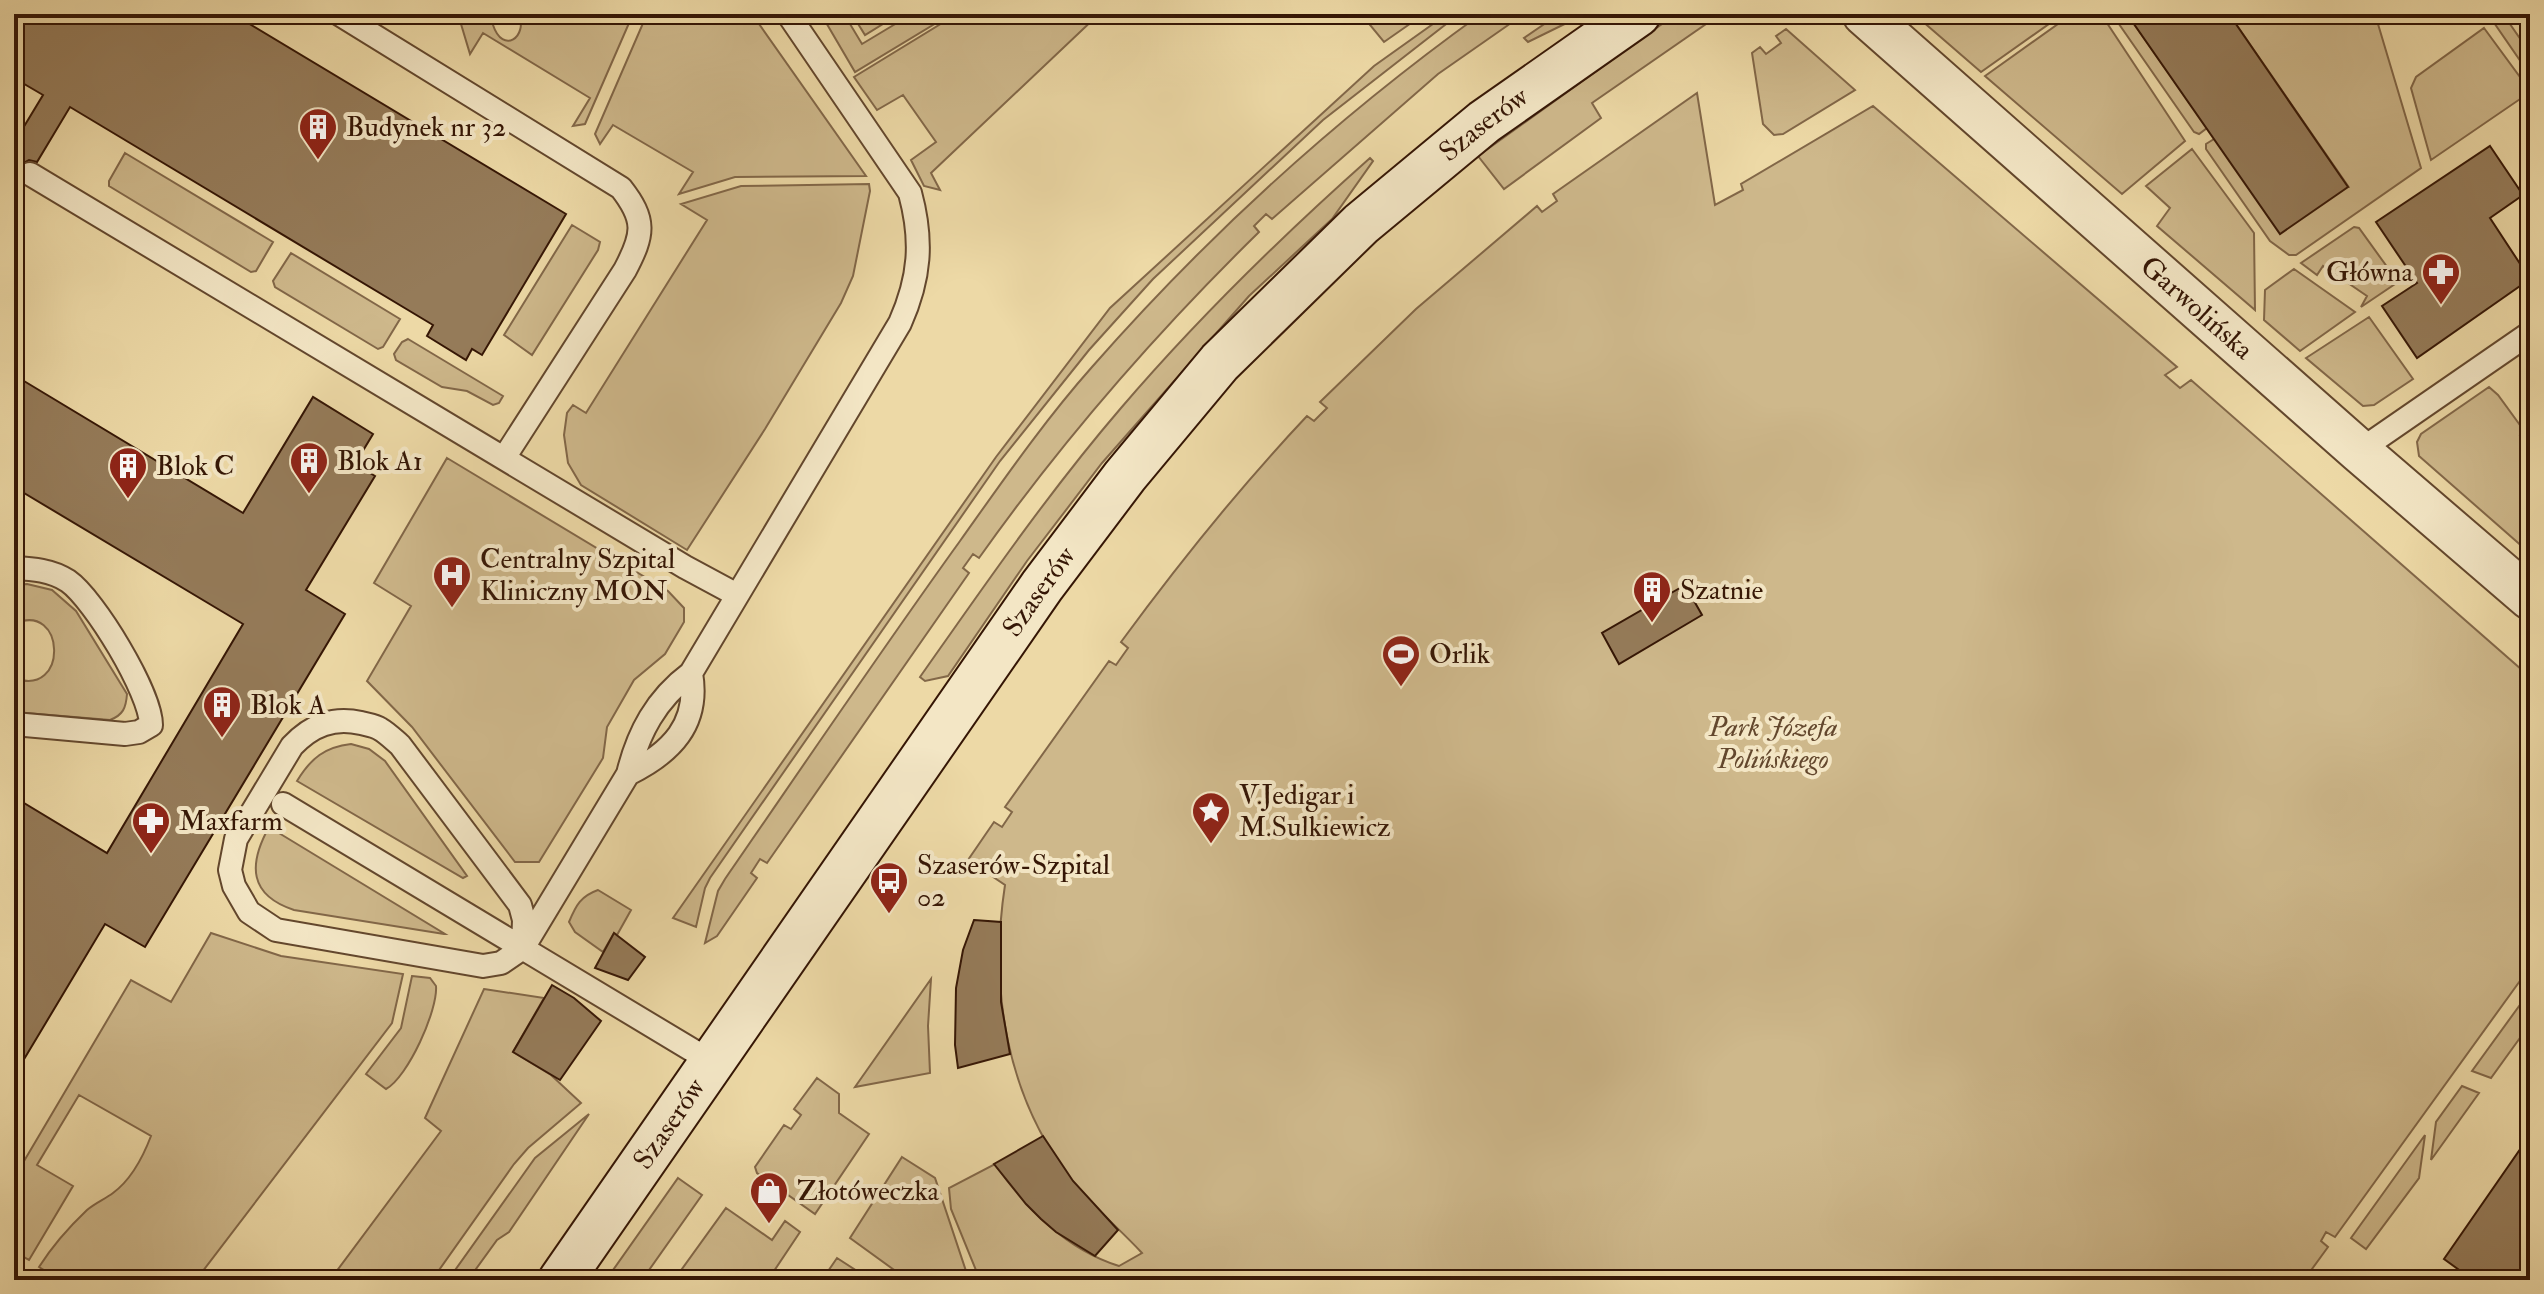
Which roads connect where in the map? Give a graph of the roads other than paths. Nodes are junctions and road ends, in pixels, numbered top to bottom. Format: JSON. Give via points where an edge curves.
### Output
{"nodes":[{"id":1,"x":339,"y":14,"type":"edge"},
{"id":2,"x":788,"y":14,"type":"edge"},
{"id":3,"x":1638,"y":14,"type":"edge"},
{"id":4,"x":1864,"y":14,"type":"edge"},
{"id":5,"x":30,"y":174,"type":"dead end"},
{"id":6,"x":2530,"y":333,"type":"edge"},
{"id":7,"x":2359,"y":451,"type":"junction"},
{"id":8,"x":504,"y":458,"type":"junction"},
{"id":9,"x":14,"y":568,"type":"edge"},
{"id":10,"x":737,"y":595,"type":"junction"},
{"id":11,"x":2530,"y":598,"type":"edge"},
{"id":12,"x":691,"y":673,"type":"junction"},
{"id":13,"x":14,"y":724,"type":"edge"},
{"id":14,"x":628,"y":774,"type":"junction"},
{"id":15,"x":283,"y":804,"type":"dead end"},
{"id":16,"x":523,"y":948,"type":"junction"},
{"id":17,"x":712,"y":1062,"type":"junction"},
{"id":18,"x":561,"y":1280,"type":"edge"}],
"edges":[{"from":1,"to":8,"type":"lane","via":[[621,188],[638,213],[632,257]]},
{"from":2,"to":10,"type":"lane","via":[[910,193],[918,221],[917,270],[900,323]]},
{"from":3,"to":17,"type":"street","name":"Szaserów","via":[[1484,122],[1361,224],[1220,362],[1042,586]]},
{"from":4,"to":7,"type":"street","name":"Garwolińska"},
{"from":5,"to":8,"type":"lane"},
{"from":6,"to":7,"type":"lane"},
{"from":7,"to":11,"type":"street","name":"Garwolińska"},
{"from":8,"to":10,"type":"lane"},
{"from":9,"to":13,"type":"lane","via":[[42,570],[68,581],[89,601],[140,685],[151,725],[125,734]]},
{"from":10,"to":12,"type":"lane"},
{"from":12,"to":14,"type":"lane","via":[[658,704],[644,726]]},
{"from":12,"to":14,"type":"lane","via":[[693,701],[674,743]]},
{"from":14,"to":16,"type":"lane"},
{"from":15,"to":16,"type":"lane"},
{"from":16,"to":16,"type":"lane","via":[[520,905],[400,745],[377,727],[333,721],[302,735],[236,839],[230,870],[234,886],[249,912],[276,930],[483,966],[501,963]]},
{"from":16,"to":17,"type":"lane"},
{"from":17,"to":18,"type":"street","name":"Szaserów"}]}
